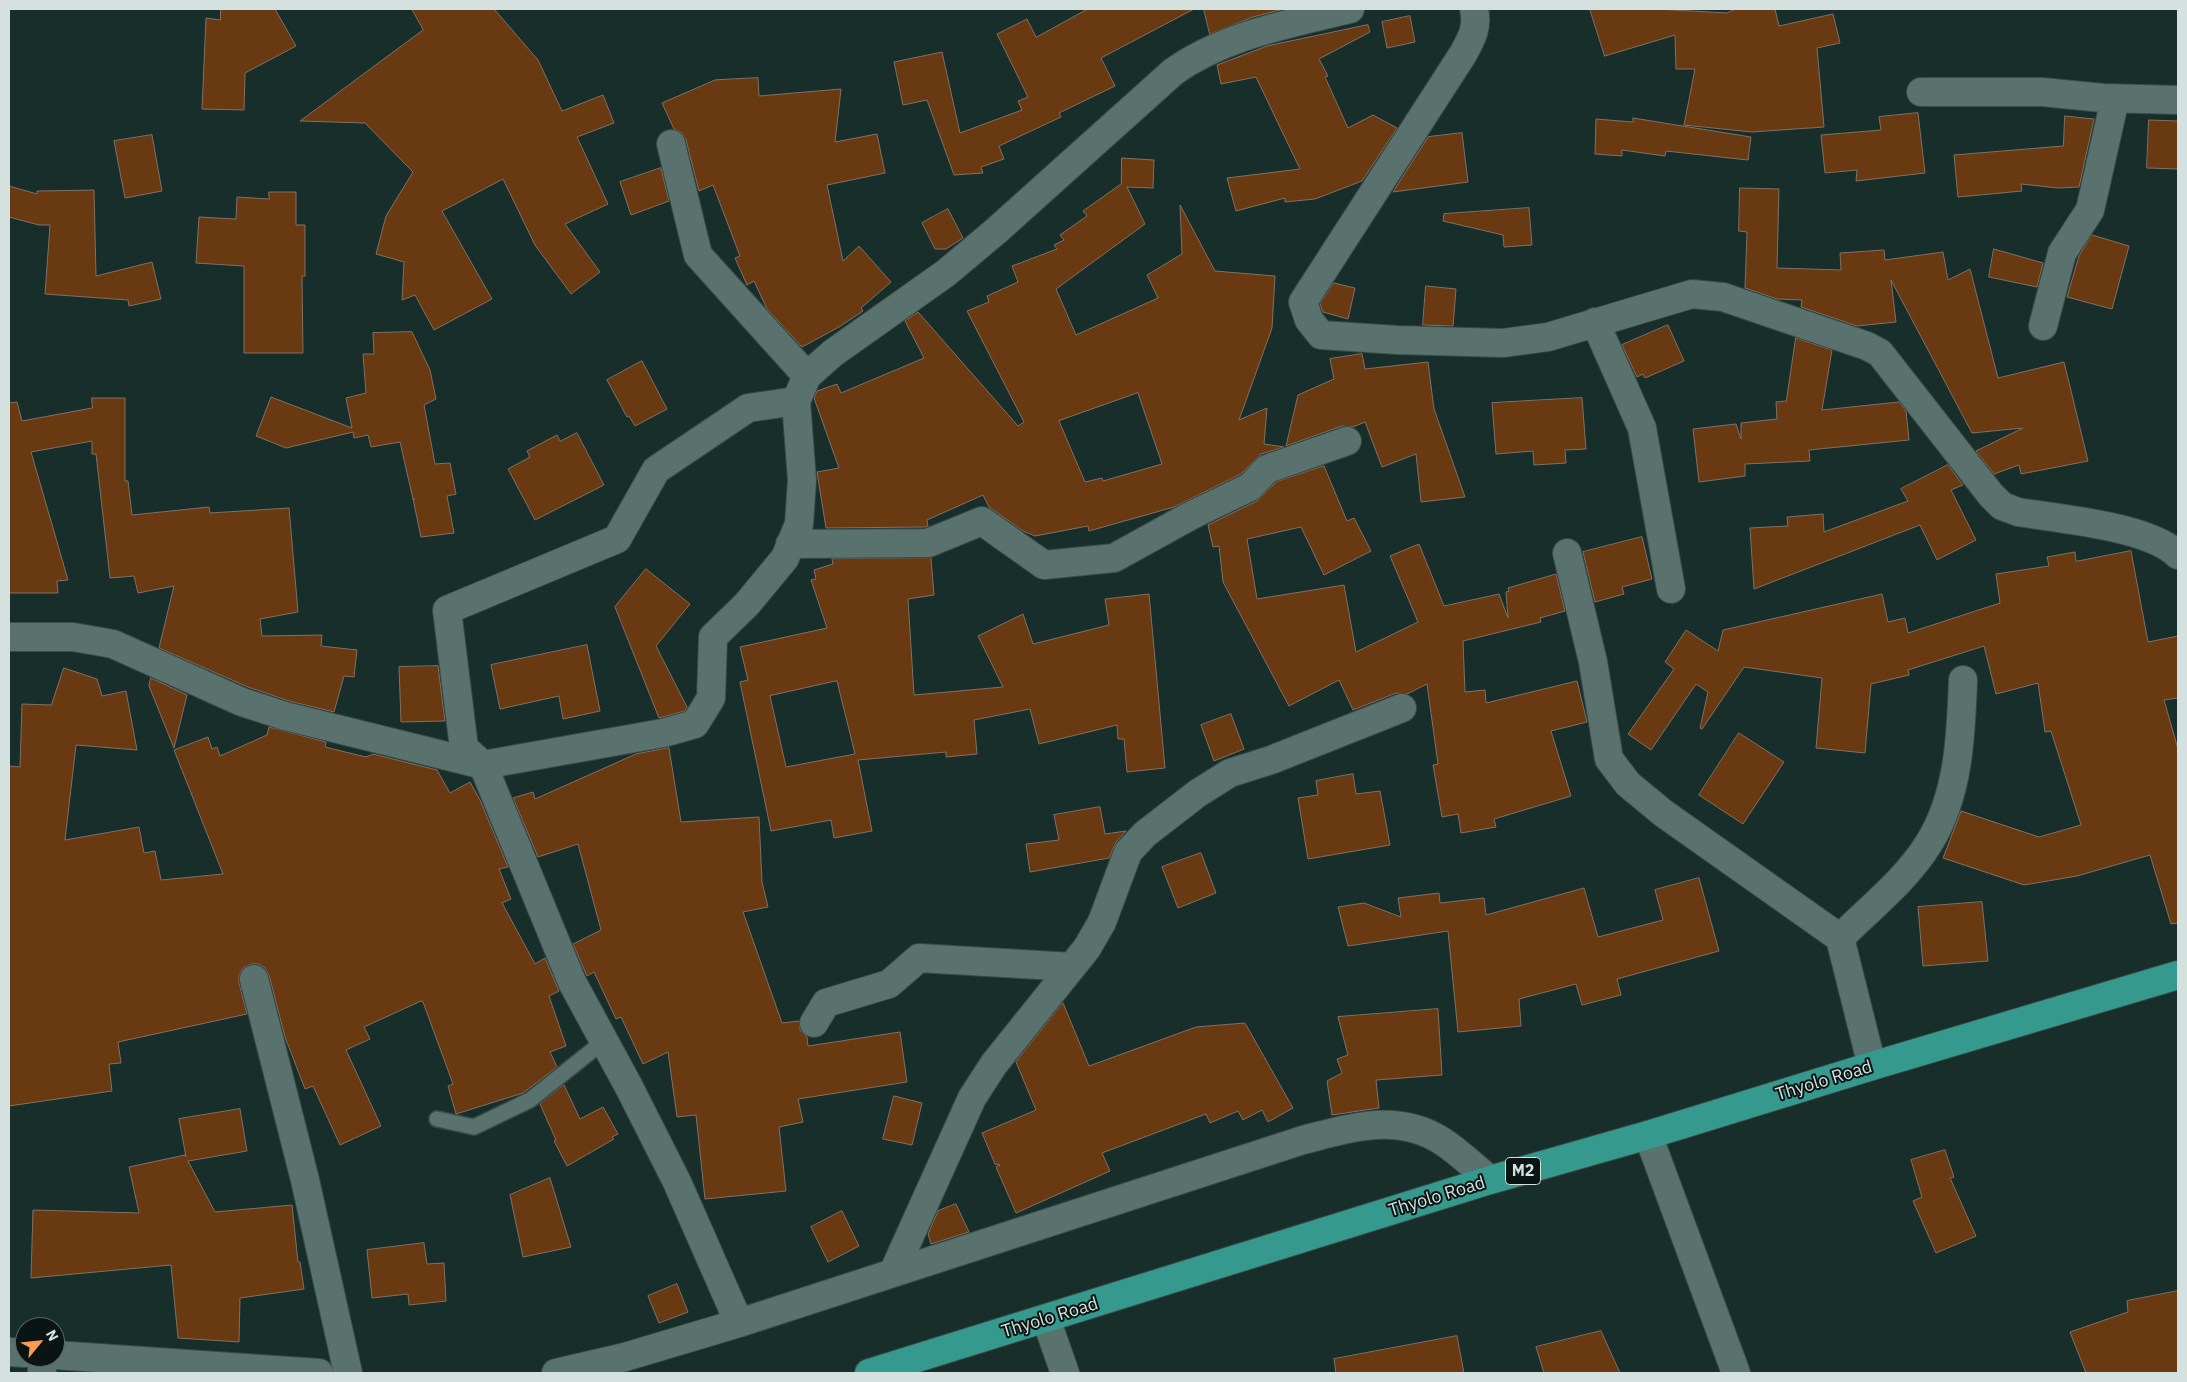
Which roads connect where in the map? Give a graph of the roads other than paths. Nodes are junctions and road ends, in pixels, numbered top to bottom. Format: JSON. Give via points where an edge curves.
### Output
{"nodes":[{"id":1,"x":1350,"y":9,"type":"edge"},
{"id":2,"x":1474,"y":9,"type":"edge"},
{"id":3,"x":1921,"y":92,"type":"dead end"},
{"id":4,"x":2115,"y":99,"type":"junction"},
{"id":5,"x":2178,"y":100,"type":"edge"},
{"id":6,"x":671,"y":144,"type":"dead end"},
{"id":7,"x":1595,"y":322,"type":"junction"},
{"id":8,"x":2043,"y":326,"type":"dead end"},
{"id":9,"x":808,"y":376,"type":"junction"},
{"id":10,"x":796,"y":401,"type":"junction"},
{"id":11,"x":1347,"y":441,"type":"dead end"},
{"id":12,"x":790,"y":544,"type":"junction"},
{"id":13,"x":1568,"y":553,"type":"dead end"},
{"id":14,"x":2178,"y":555,"type":"edge"},
{"id":15,"x":1671,"y":589,"type":"dead end"},
{"id":16,"x":9,"y":637,"type":"edge"},
{"id":17,"x":1963,"y":680,"type":"dead end"},
{"id":18,"x":1402,"y":708,"type":"dead end"},
{"id":19,"x":483,"y":766,"type":"junction"},
{"id":20,"x":1840,"y":938,"type":"junction"},
{"id":21,"x":1072,"y":967,"type":"junction"},
{"id":22,"x":2178,"y":975,"type":"edge"},
{"id":23,"x":254,"y":979,"type":"dead end"},
{"id":24,"x":814,"y":1023,"type":"dead end"},
{"id":25,"x":604,"y":1040,"type":"junction"},
{"id":26,"x":1872,"y":1066,"type":"junction"},
{"id":27,"x":437,"y":1119,"type":"dead end"},
{"id":28,"x":1648,"y":1135,"type":"junction"},
{"id":29,"x":1490,"y":1180,"type":"junction"},
{"id":30,"x":893,"y":1273,"type":"junction"},
{"id":31,"x":1046,"y":1320,"type":"junction"},
{"id":32,"x":738,"y":1323,"type":"junction"},
{"id":33,"x":65,"y":1356,"type":"edge"},
{"id":34,"x":319,"y":1373,"type":"edge"},
{"id":35,"x":348,"y":1373,"type":"edge"},
{"id":36,"x":556,"y":1373,"type":"edge"},
{"id":37,"x":869,"y":1373,"type":"edge"},
{"id":38,"x":1065,"y":1373,"type":"edge"},
{"id":39,"x":1736,"y":1373,"type":"edge"}],
"edges":[{"from":1,"to":9,"type":"street","via":[[1244,35],[1190,60],[946,273],[833,353]]},
{"from":2,"to":7,"type":"street","via":[[1474,35],[1463,54],[1303,302],[1309,320],[1321,335],[1503,343],[1548,337]]},
{"from":3,"to":4,"type":"street","via":[[2042,92]]},
{"from":4,"to":5,"type":"street"},
{"from":4,"to":8,"type":"street","via":[[2090,210],[2062,253]]},
{"from":6,"to":9,"type":"street","via":[[698,255]]},
{"from":7,"to":14,"type":"street","via":[[1692,294],[1723,297],[1867,346],[1880,353],[2002,506],[2018,512],[2133,531],[2171,548]]},
{"from":7,"to":15,"type":"street","via":[[1642,428]]},
{"from":9,"to":10,"type":"street"},
{"from":10,"to":12,"type":"street","via":[[802,480],[799,524]]},
{"from":10,"to":19,"type":"street","via":[[748,408],[656,470],[617,538],[447,610],[464,748]]},
{"from":11,"to":12,"type":"street","via":[[1267,468],[1250,487],[1114,558],[1044,565],[982,521],[928,542]]},
{"from":12,"to":19,"type":"street","via":[[785,558],[747,604],[713,637],[711,698],[694,724],[663,733]]},
{"from":13,"to":20,"type":"street","via":[[1593,662],[1609,759],[1628,784],[1663,813]]},
{"from":16,"to":19,"type":"street","via":[[73,637],[113,644],[242,702]]},
{"from":17,"to":20,"type":"street","via":[[1961,737],[1949,803],[1929,843],[1903,875]]},
{"from":18,"to":21,"type":"street","via":[[1230,773],[1145,834],[1128,852],[1102,922]]},
{"from":19,"to":25,"type":"street","via":[[572,982]]},
{"from":20,"to":26,"type":"street"},
{"from":21,"to":24,"type":"street","via":[[919,958],[889,984],[826,1003]]},
{"from":21,"to":30,"type":"street","via":[[994,1064],[972,1098]]},
{"from":22,"to":26,"type":"highway","name":"Thyolo Road","number":"M2"},
{"from":23,"to":35,"type":"street","via":[[305,1180]]},
{"from":25,"to":27,"type":"lane","via":[[530,1100],[474,1127]]},
{"from":25,"to":32,"type":"street","via":[[677,1182]]},
{"from":26,"to":28,"type":"highway","name":"Thyolo Road","number":"M2"},
{"from":28,"to":29,"type":"highway","name":"Thyolo Road","number":"M2"},
{"from":28,"to":39,"type":"street"},
{"from":29,"to":30,"type":"street","via":[[1441,1140],[1405,1125],[1363,1125],[1304,1140]]},
{"from":29,"to":31,"type":"highway","name":"Thyolo Road","number":"M2"},
{"from":30,"to":32,"type":"street"},
{"from":31,"to":37,"type":"highway","name":"Thyolo Road","number":"M2"},
{"from":31,"to":38,"type":"street"},
{"from":32,"to":36,"type":"street","via":[[625,1357]]},
{"from":33,"to":34,"type":"street"}]}
